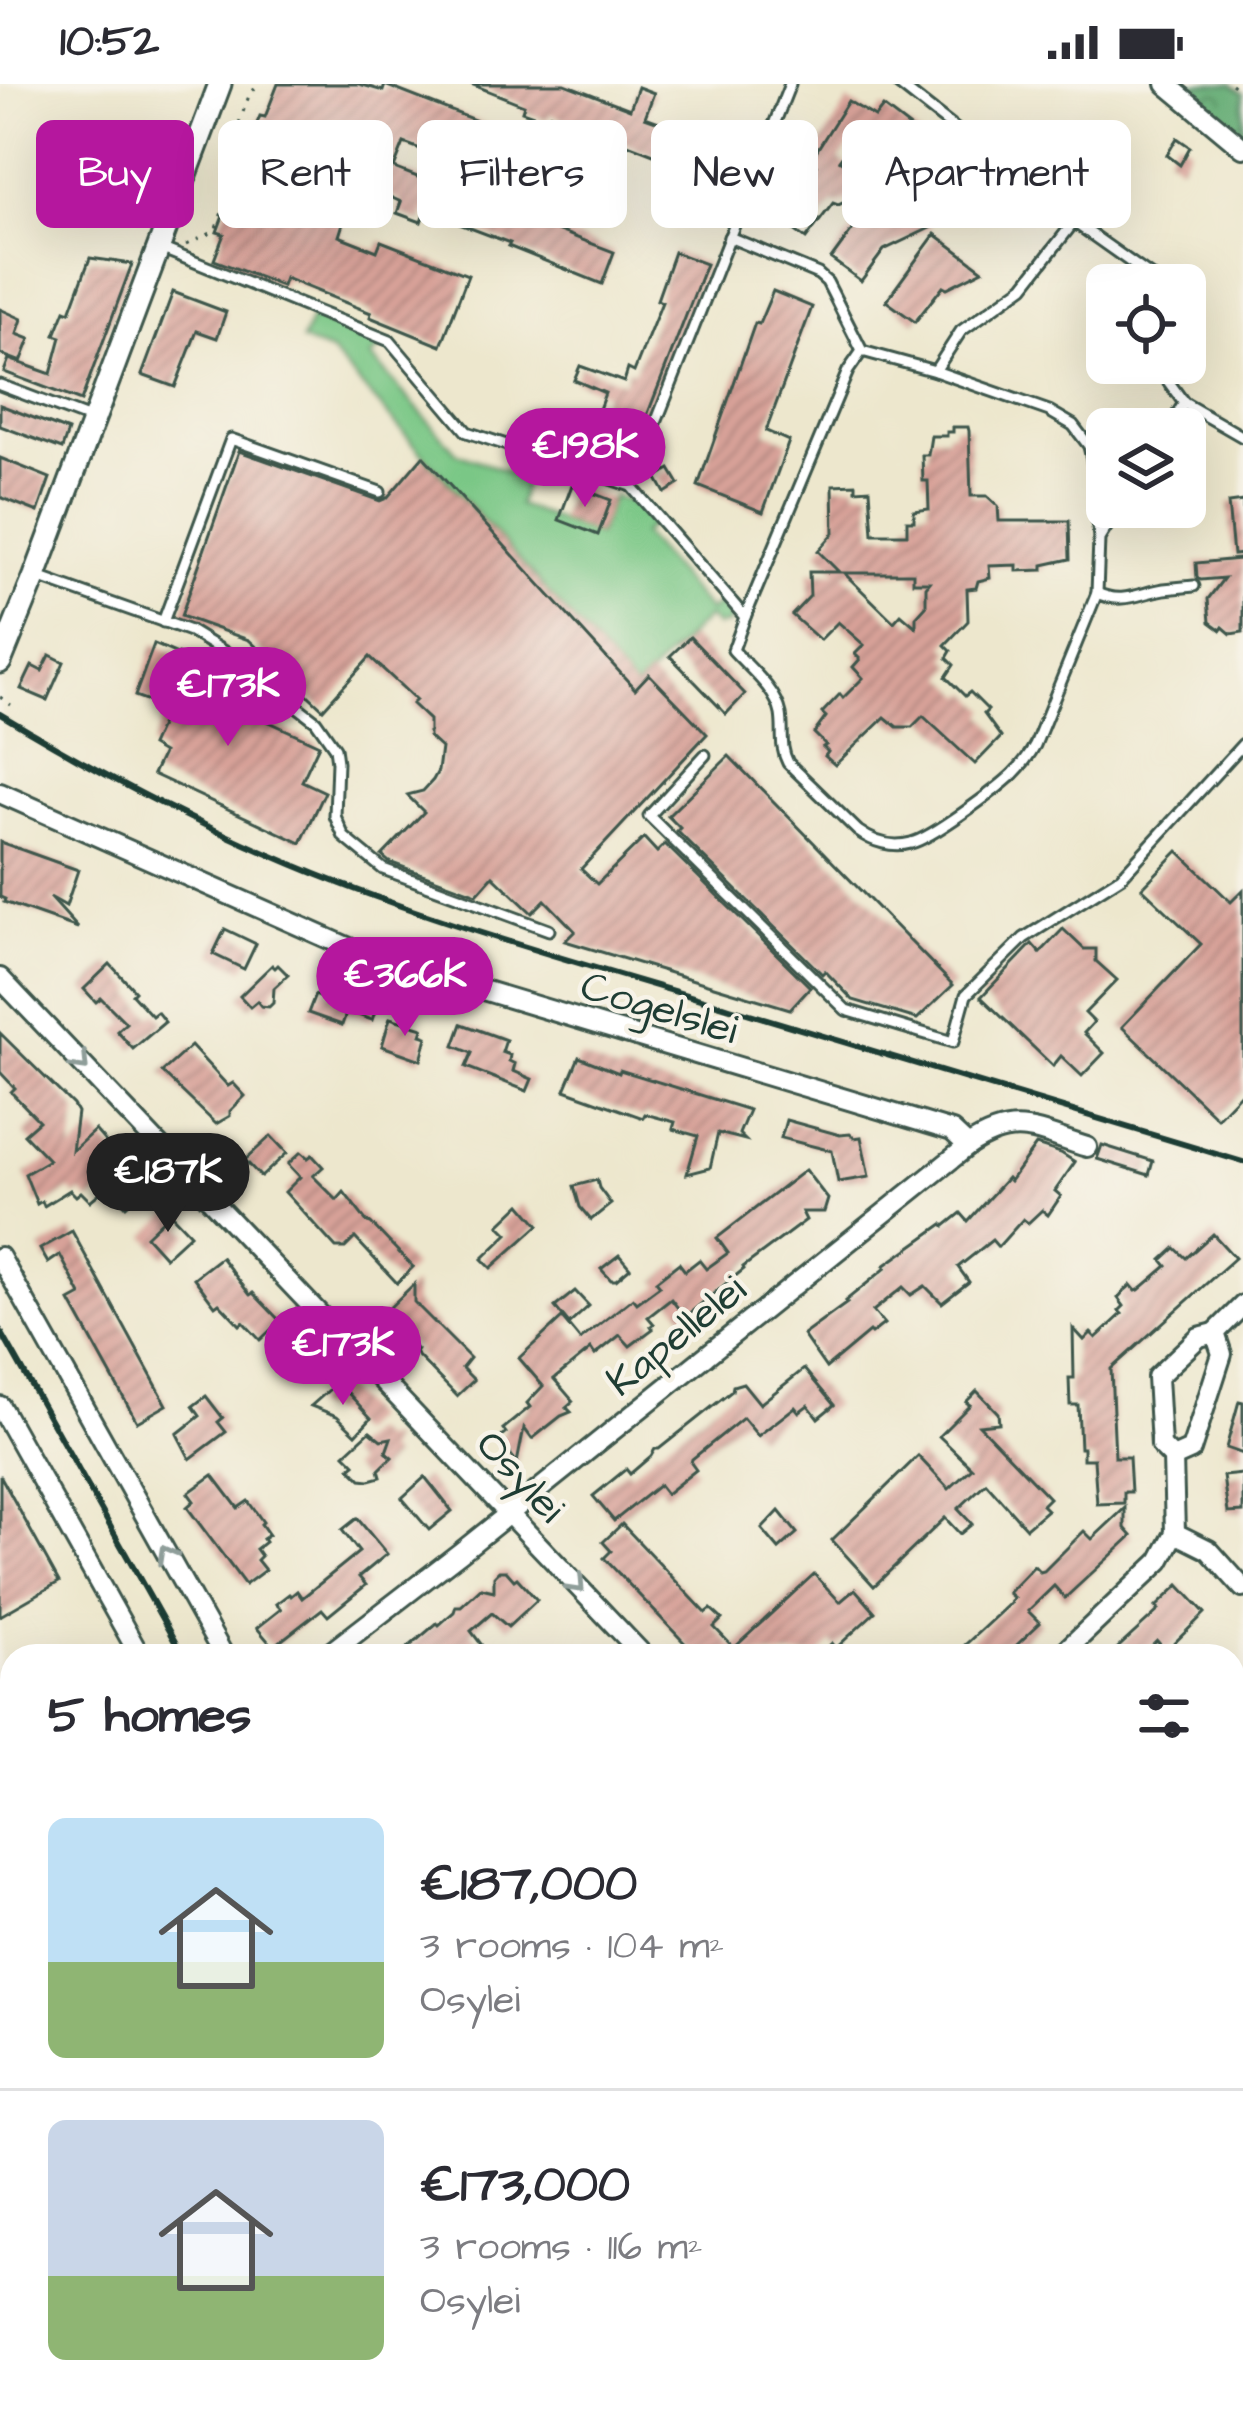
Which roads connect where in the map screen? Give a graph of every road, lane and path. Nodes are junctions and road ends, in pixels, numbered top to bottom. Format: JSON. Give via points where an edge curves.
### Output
{"nodes":[{"id":1,"x":220,"y":84,"type":"edge"},
{"id":2,"x":260,"y":84,"type":"edge"},
{"id":3,"x":790,"y":84,"type":"edge"},
{"id":4,"x":898,"y":84,"type":"edge"},
{"id":5,"x":1166,"y":84,"type":"edge"},
{"id":6,"x":1231,"y":84,"type":"edge"},
{"id":7,"x":1243,"y":94,"type":"edge"},
{"id":8,"x":944,"y":120,"type":"edge"},
{"id":9,"x":1243,"y":148,"type":"edge"},
{"id":10,"x":1069,"y":228,"type":"edge"},
{"id":11,"x":1082,"y":228,"type":"edge"},
{"id":12,"x":729,"y":237,"type":"junction"},
{"id":13,"x":166,"y":251,"type":"junction"},
{"id":14,"x":1133,"y":264,"type":"edge"},
{"id":15,"x":862,"y":351,"type":"junction"},
{"id":16,"x":935,"y":371,"type":"junction"},
{"id":17,"x":1171,"y":384,"type":"edge"},
{"id":18,"x":0,"y":385,"type":"edge"},
{"id":19,"x":1184,"y":403,"type":"junction"},
{"id":20,"x":1181,"y":408,"type":"edge"},
{"id":21,"x":94,"y":420,"type":"junction"},
{"id":22,"x":1243,"y":437,"type":"edge"},
{"id":23,"x":1086,"y":443,"type":"edge"},
{"id":24,"x":631,"y":486,"type":"junction"},
{"id":25,"x":380,"y":492,"type":"dead end"},
{"id":26,"x":1098,"y":528,"type":"edge"},
{"id":27,"x":1106,"y":528,"type":"edge"},
{"id":28,"x":1099,"y":539,"type":"junction"},
{"id":29,"x":35,"y":576,"type":"junction"},
{"id":30,"x":1194,"y":586,"type":"dead end"},
{"id":31,"x":1097,"y":592,"type":"junction"},
{"id":32,"x":745,"y":617,"type":"junction"},
{"id":33,"x":163,"y":622,"type":"junction"},
{"id":34,"x":0,"y":662,"type":"edge"},
{"id":35,"x":0,"y":697,"type":"edge"},
{"id":36,"x":11,"y":705,"type":"dead end"},
{"id":37,"x":1243,"y":744,"type":"edge"},
{"id":38,"x":705,"y":755,"type":"dead end"},
{"id":39,"x":0,"y":793,"type":"edge"},
{"id":40,"x":550,"y":930,"type":"dead end"},
{"id":41,"x":0,"y":978,"type":"edge"},
{"id":42,"x":968,"y":1146,"type":"junction"},
{"id":43,"x":1087,"y":1148,"type":"dead end"},
{"id":44,"x":0,"y":1257,"type":"edge"},
{"id":45,"x":1243,"y":1305,"type":"edge"},
{"id":46,"x":1215,"y":1333,"type":"junction"},
{"id":47,"x":0,"y":1406,"type":"edge"},
{"id":48,"x":1173,"y":1458,"type":"junction"},
{"id":49,"x":509,"y":1513,"type":"junction"},
{"id":50,"x":1175,"y":1533,"type":"junction"},
{"id":51,"x":1243,"y":1588,"type":"edge"},
{"id":52,"x":133,"y":1644,"type":"edge"},
{"id":53,"x":217,"y":1644,"type":"edge"},
{"id":54,"x":341,"y":1644,"type":"edge"},
{"id":55,"x":633,"y":1644,"type":"edge"},
{"id":56,"x":1073,"y":1644,"type":"edge"}],
"edges":[{"from":1,"to":13,"type":"street"},
{"from":2,"to":13,"type":"path","via":[[230,148],[228,196],[215,231]]},
{"from":3,"to":12,"type":"lane"},
{"from":4,"to":8,"type":"lane"},
{"from":5,"to":9,"type":"street"},
{"from":6,"to":7,"type":"path"},
{"from":10,"to":16,"type":"lane","via":[[1024,286],[961,331]]},
{"from":11,"to":14,"type":"lane"},
{"from":12,"to":15,"type":"lane","via":[[818,274]]},
{"from":12,"to":24,"type":"lane"},
{"from":13,"to":21,"type":"street"},
{"from":13,"to":24,"type":"lane","via":[[390,341],[467,431]]},
{"from":15,"to":16,"type":"lane"},
{"from":15,"to":32,"type":"lane"},
{"from":16,"to":23,"type":"lane","via":[[1049,411]]},
{"from":17,"to":19,"type":"lane"},
{"from":18,"to":21,"type":"lane"},
{"from":19,"to":20,"type":"lane"},
{"from":19,"to":22,"type":"lane"},
{"from":21,"to":29,"type":"street"},
{"from":24,"to":32,"type":"lane"},
{"from":25,"to":33,"type":"lane","via":[[231,439]]},
{"from":26,"to":28,"type":"lane"},
{"from":27,"to":28,"type":"lane"},
{"from":28,"to":31,"type":"lane"},
{"from":29,"to":33,"type":"lane"},
{"from":29,"to":34,"type":"street"},
{"from":30,"to":31,"type":"lane","via":[[1127,599]]},
{"from":31,"to":32,"type":"lane","via":[[1028,759],[927,836],[901,844],[858,830],[788,763],[776,698],[733,650]]},
{"from":33,"to":40,"type":"lane","via":[[213,643],[328,734],[338,763],[337,826],[357,848],[383,868]]},
{"from":35,"to":36,"type":"path"},
{"from":37,"to":38,"type":"lane","via":[[1121,877],[1024,938],[966,995],[953,1042],[846,1010],[649,816]]},
{"from":39,"to":42,"type":"street","name":"Cogelslei","via":[[364,954],[952,1131]]},
{"from":41,"to":49,"type":"street","name":"Osylei","one_way":true},
{"from":42,"to":43,"type":"street","name":"Kapellelei","via":[[1014,1127]]},
{"from":42,"to":49,"type":"street","name":"Kapellelei"},
{"from":53,"to":44,"type":"street","one_way":true},
{"from":45,"to":46,"type":"street"},
{"from":46,"to":48,"type":"street","via":[[1222,1354],[1191,1450]]},
{"from":46,"to":48,"type":"street","via":[[1199,1337],[1157,1377],[1162,1446]]},
{"from":47,"to":52,"type":"street"},
{"from":48,"to":50,"type":"street"},
{"from":49,"to":54,"type":"street","name":"Kapellelei"},
{"from":49,"to":55,"type":"street","name":"Osylei","one_way":true},
{"from":50,"to":51,"type":"street","via":[[1209,1550]]},
{"from":50,"to":56,"type":"street","via":[[1160,1562]]}]}
